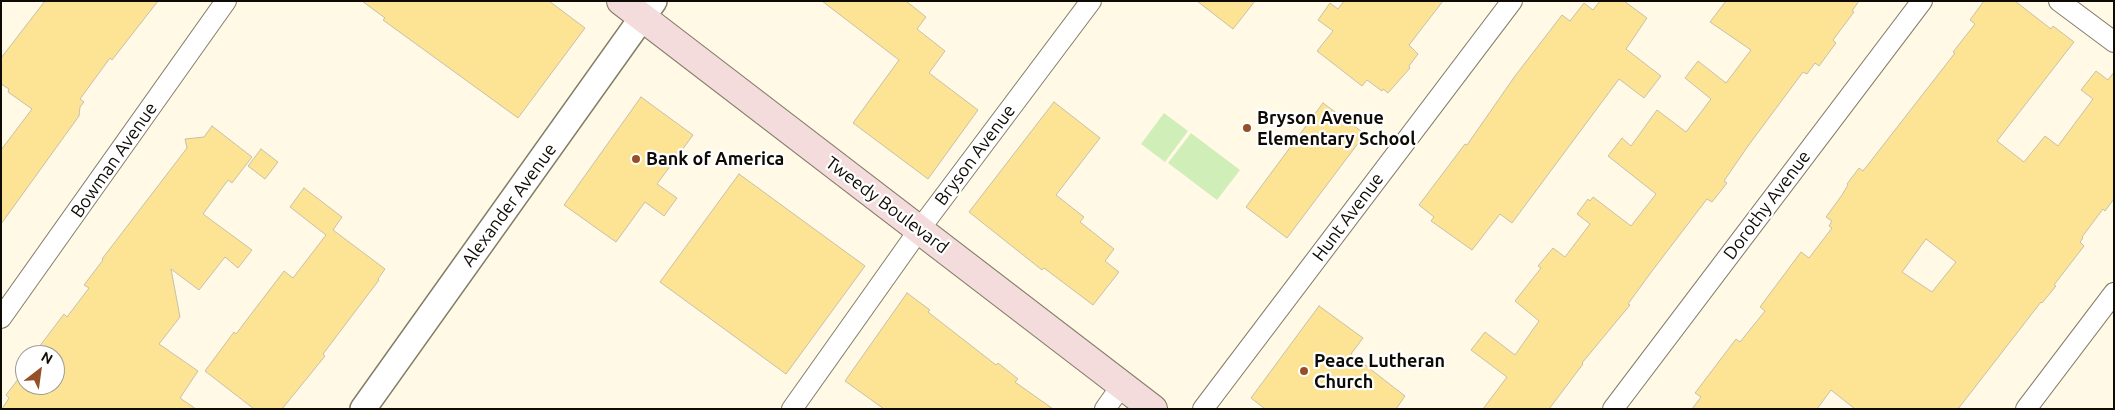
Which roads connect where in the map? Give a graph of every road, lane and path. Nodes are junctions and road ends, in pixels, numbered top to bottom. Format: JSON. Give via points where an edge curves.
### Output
{"nodes":[{"id":1,"x":226,"y":1,"type":"edge"},
{"id":2,"x":1092,"y":1,"type":"edge"},
{"id":3,"x":1512,"y":1,"type":"edge"},
{"id":4,"x":1922,"y":1,"type":"edge"},
{"id":5,"x":2059,"y":1,"type":"edge"},
{"id":6,"x":639,"y":7,"type":"edge"},
{"id":7,"x":2114,"y":42,"type":"edge"},
{"id":8,"x":919,"y":230,"type":"junction"},
{"id":9,"x":2114,"y":293,"type":"edge"},
{"id":10,"x":1,"y":318,"type":"edge"},
{"id":11,"x":1122,"y":385,"type":"junction"},
{"id":12,"x":362,"y":409,"type":"edge"},
{"id":13,"x":792,"y":409,"type":"edge"},
{"id":14,"x":1105,"y":409,"type":"edge"},
{"id":15,"x":1153,"y":409,"type":"edge"},
{"id":16,"x":1203,"y":409,"type":"edge"},
{"id":17,"x":1613,"y":409,"type":"edge"},
{"id":18,"x":2026,"y":409,"type":"edge"}],
"edges":[{"from":1,"to":10,"type":"street","name":"Bowman Avenue"},
{"from":2,"to":8,"type":"street","name":"Bryson Avenue"},
{"from":3,"to":16,"type":"street","name":"Hunt Avenue"},
{"from":4,"to":17,"type":"street","name":"Dorothy Avenue"},
{"from":5,"to":7,"type":"street"},
{"from":6,"to":8,"type":"main road","name":"Tweedy Boulevard"},
{"from":6,"to":12,"type":"street","name":"Alexander Avenue"},
{"from":8,"to":11,"type":"main road","name":"Tweedy Boulevard"},
{"from":8,"to":13,"type":"street","name":"Bryson Avenue"},
{"from":9,"to":18,"type":"street"},
{"from":11,"to":14,"type":"street"},
{"from":11,"to":15,"type":"main road","name":"Tweedy Boulevard"}]}
